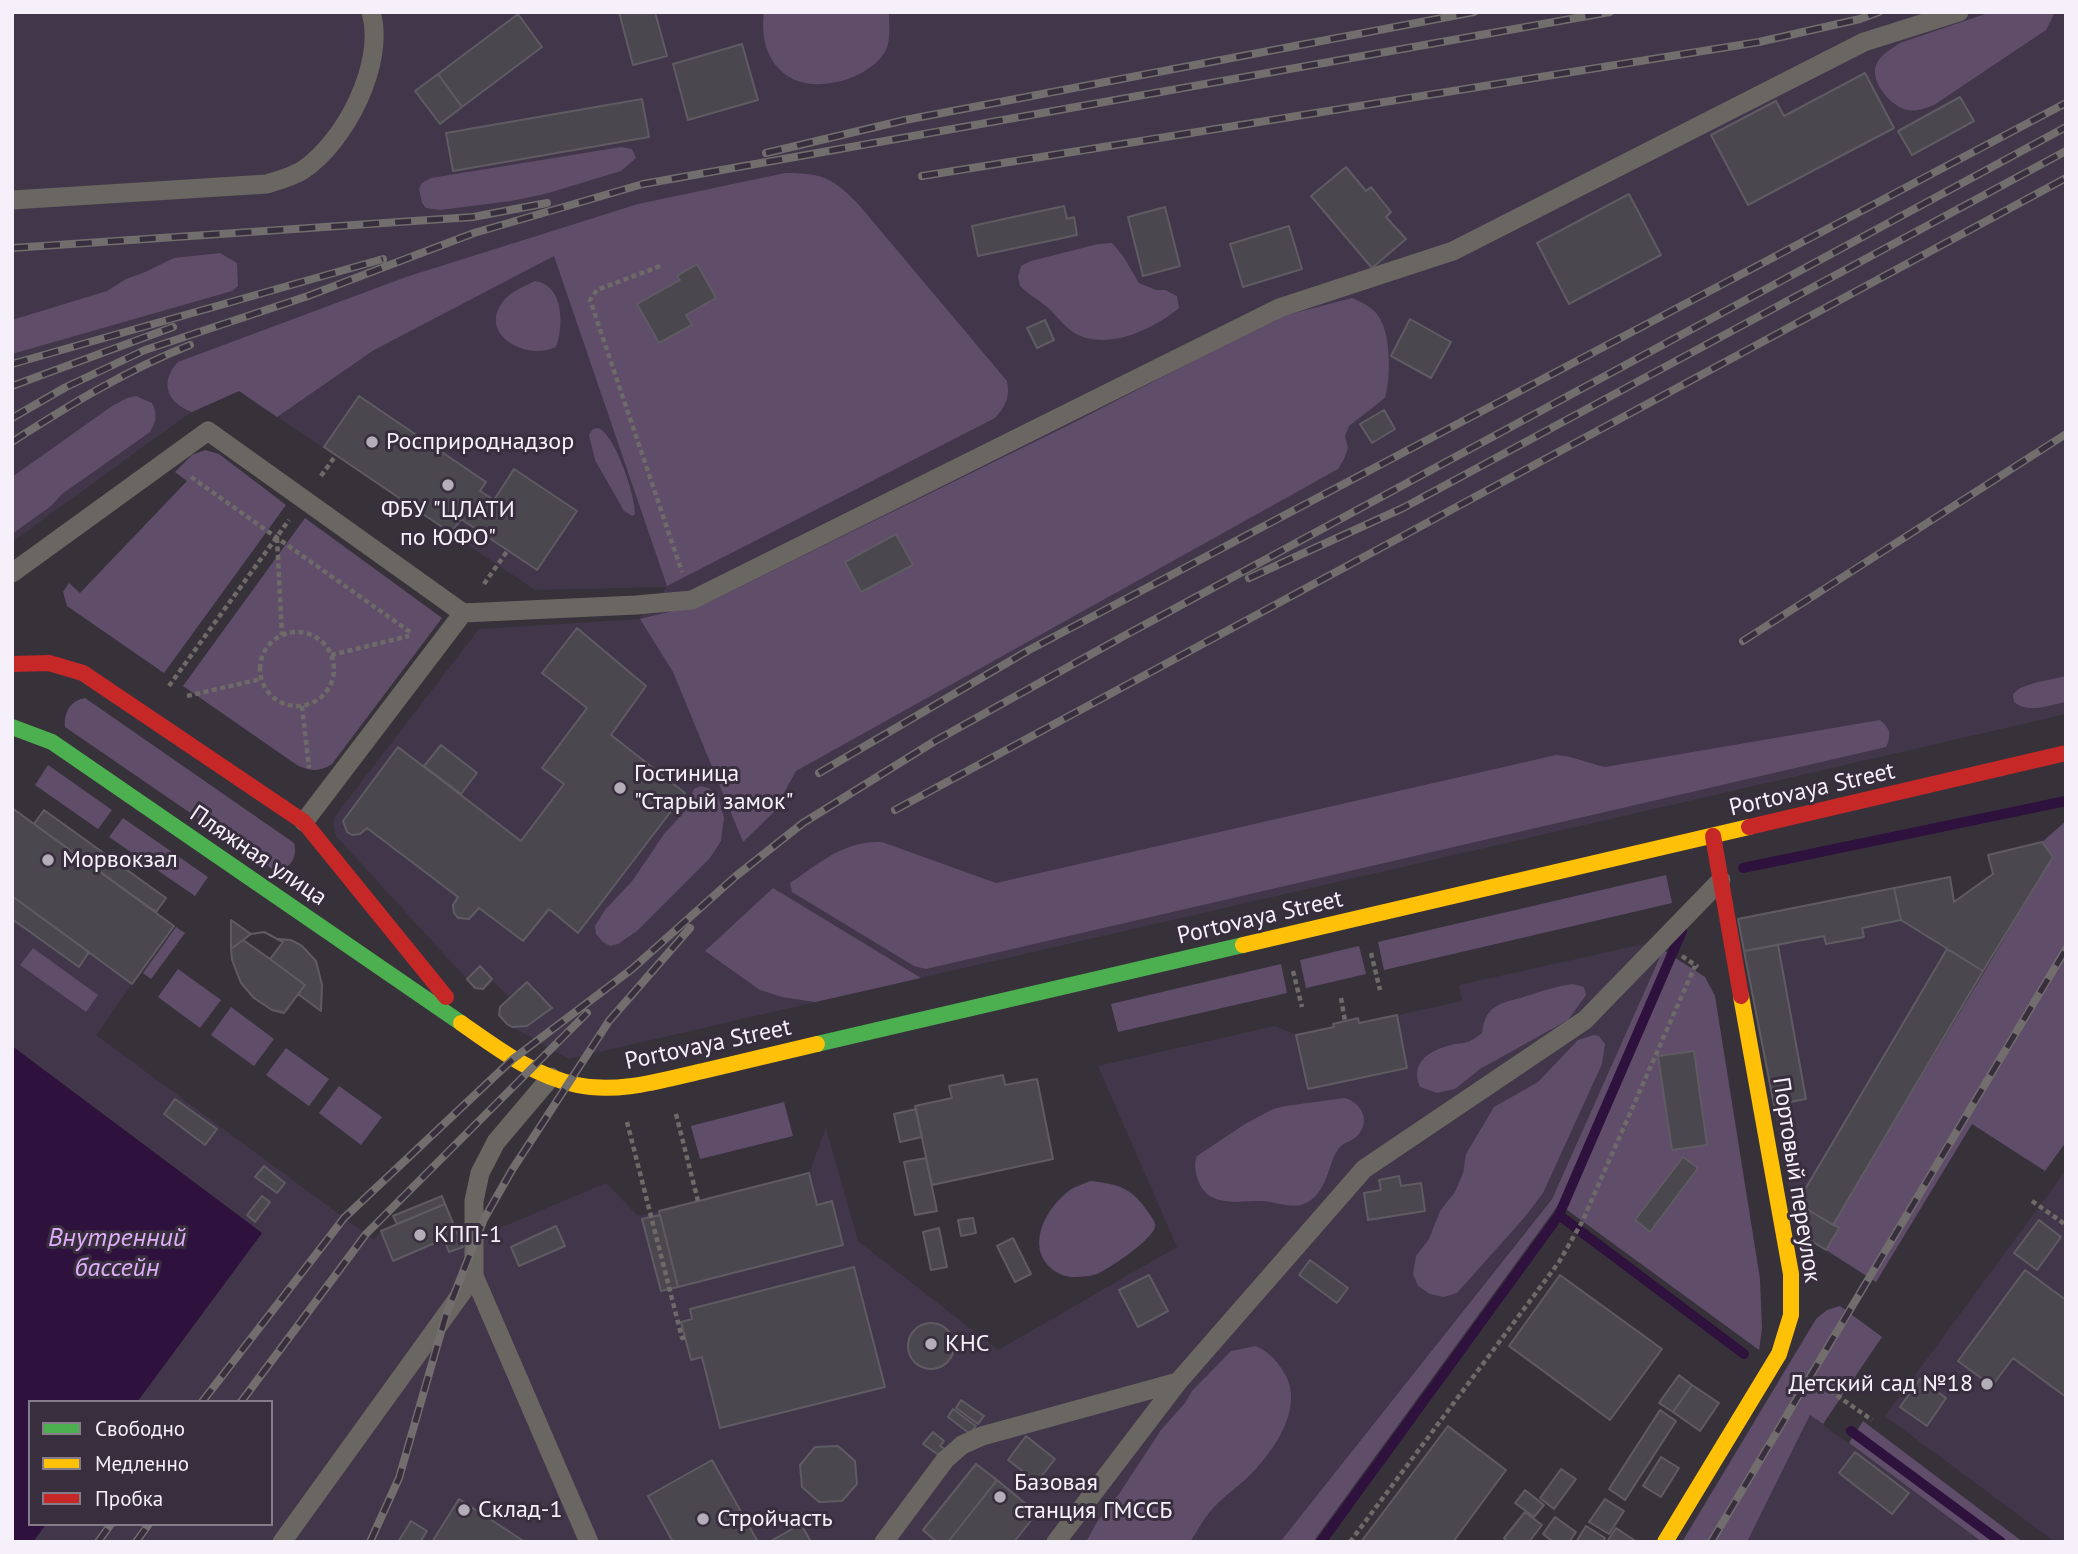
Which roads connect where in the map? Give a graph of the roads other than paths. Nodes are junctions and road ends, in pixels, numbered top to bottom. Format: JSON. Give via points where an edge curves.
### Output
{"nodes":[{"id":1,"x":371,"y":12,"type":"edge"},
{"id":2,"x":1959,"y":12,"type":"edge"},
{"id":3,"x":12,"y":200,"type":"edge"},
{"id":4,"x":12,"y":573,"type":"edge"},
{"id":5,"x":463,"y":613,"type":"junction"},
{"id":6,"x":12,"y":664,"type":"edge"},
{"id":7,"x":12,"y":727,"type":"edge"},
{"id":8,"x":2066,"y":753,"type":"edge"},
{"id":9,"x":304,"y":822,"type":"junction"},
{"id":10,"x":1713,"y":836,"type":"junction"},
{"id":11,"x":1721,"y":880,"type":"junction"},
{"id":12,"x":474,"y":1031,"type":"junction"},
{"id":13,"x":551,"y":1077,"type":"junction"},
{"id":14,"x":474,"y":1276,"type":"junction"},
{"id":15,"x":1178,"y":1382,"type":"junction"},
{"id":16,"x":282,"y":1542,"type":"edge"},
{"id":17,"x":589,"y":1542,"type":"edge"},
{"id":18,"x":884,"y":1542,"type":"edge"},
{"id":19,"x":1056,"y":1542,"type":"edge"},
{"id":20,"x":1665,"y":1542,"type":"edge"}],
"edges":[{"from":1,"to":3,"type":"lane","via":[[374,47],[362,93],[330,145],[303,170],[267,184],[241,187]]},
{"from":2,"to":5,"type":"lane","via":[[1864,42],[1453,251],[1279,307],[692,600]]},
{"from":4,"to":5,"type":"lane","via":[[208,431]]},
{"from":5,"to":9,"type":"lane"},
{"from":6,"to":9,"type":"street","via":[[40,662],[95,679]]},
{"from":7,"to":12,"type":"street","name":"Пляжная улица","via":[[52,742]]},
{"from":8,"to":10,"type":"street","name":"Portovaya Street"},
{"from":9,"to":12,"type":"street"},
{"from":10,"to":11,"type":"street","name":"Портовый переулок"},
{"from":10,"to":13,"type":"street","name":"Portovaya Street","via":[[646,1084],[586,1088]]},
{"from":11,"to":15,"type":"lane","via":[[1585,1020],[1364,1170]]},
{"from":11,"to":20,"type":"street","name":"Портовый переулок","via":[[1791,1274],[1792,1312],[1779,1354]]},
{"from":12,"to":13,"type":"street","name":"Portovaya Street","via":[[513,1059]]},
{"from":13,"to":14,"type":"lane","via":[[496,1142],[480,1173],[474,1201]]},
{"from":14,"to":16,"type":"lane"},
{"from":14,"to":17,"type":"lane"},
{"from":15,"to":18,"type":"lane","via":[[962,1445],[945,1460]]},
{"from":15,"to":19,"type":"lane"}]}
